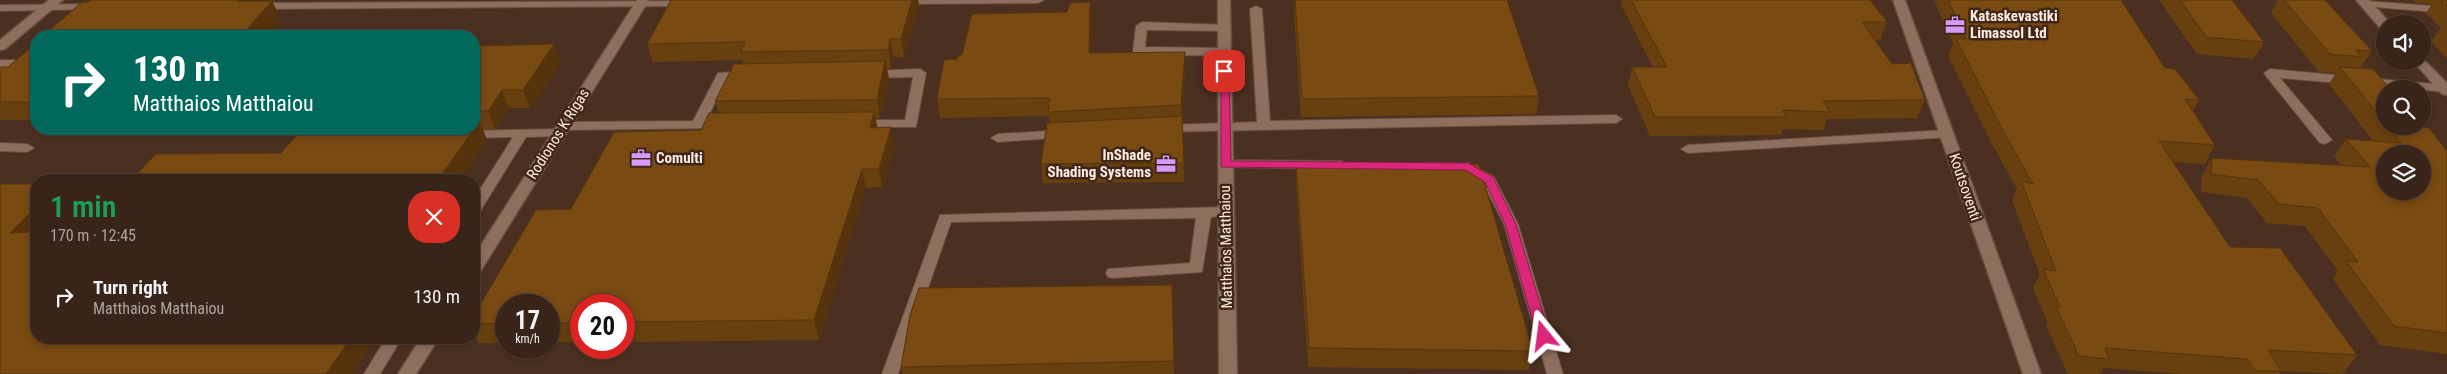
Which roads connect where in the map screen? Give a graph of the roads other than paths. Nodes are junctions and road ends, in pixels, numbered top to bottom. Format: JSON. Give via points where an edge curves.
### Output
{"nodes":[{"id":1,"x":1038,"y":0,"type":"edge"},
{"id":2,"x":1224,"y":0,"type":"edge"},
{"id":3,"x":1899,"y":0,"type":"edge"},
{"id":4,"x":642,"y":2,"type":"edge"},
{"id":5,"x":889,"y":2,"type":"edge"},
{"id":6,"x":2364,"y":2,"type":"edge"},
{"id":7,"x":700,"y":4,"type":"edge"},
{"id":8,"x":245,"y":6,"type":"edge"},
{"id":9,"x":0,"y":8,"type":"edge"},
{"id":10,"x":48,"y":8,"type":"edge"},
{"id":11,"x":1256,"y":9,"type":"dead end"},
{"id":12,"x":2447,"y":10,"type":"edge"},
{"id":13,"x":106,"y":11,"type":"edge"},
{"id":14,"x":2376,"y":15,"type":"edge"},
{"id":15,"x":1224,"y":27,"type":"junction"},
{"id":16,"x":0,"y":46,"type":"edge"},
{"id":17,"x":1224,"y":52,"type":"junction"},
{"id":18,"x":0,"y":64,"type":"edge"},
{"id":19,"x":30,"y":64,"type":"edge"},
{"id":20,"x":2427,"y":70,"type":"edge"},
{"id":21,"x":861,"y":74,"type":"edge"},
{"id":22,"x":761,"y":75,"type":"edge"},
{"id":23,"x":2446,"y":90,"type":"edge"},
{"id":24,"x":1616,"y":118,"type":"dead end"},
{"id":25,"x":844,"y":124,"type":"edge"},
{"id":26,"x":698,"y":125,"type":"junction"},
{"id":27,"x":737,"y":125,"type":"edge"},
{"id":28,"x":1264,"y":125,"type":"junction"},
{"id":29,"x":1225,"y":126,"type":"junction"},
{"id":30,"x":1156,"y":129,"type":"edge"},
{"id":31,"x":561,"y":130,"type":"junction"},
{"id":32,"x":480,"y":134,"type":"edge"},
{"id":33,"x":1076,"y":134,"type":"edge"},
{"id":34,"x":1947,"y":134,"type":"junction"},
{"id":35,"x":521,"y":135,"type":"junction"},
{"id":36,"x":998,"y":138,"type":"dead end"},
{"id":37,"x":2325,"y":140,"type":"dead end"},
{"id":38,"x":0,"y":148,"type":"edge"},
{"id":39,"x":27,"y":148,"type":"dead end"},
{"id":40,"x":1688,"y":149,"type":"dead end"},
{"id":41,"x":1225,"y":164,"type":"junction"},
{"id":42,"x":1361,"y":166,"type":"edge"},
{"id":43,"x":1458,"y":166,"type":"edge"},
{"id":44,"x":480,"y":200,"type":"edge"},
{"id":45,"x":1226,"y":212,"type":"junction"},
{"id":46,"x":1204,"y":213,"type":"junction"},
{"id":47,"x":480,"y":258,"type":"edge"},
{"id":48,"x":1113,"y":273,"type":"dead end"},
{"id":49,"x":390,"y":344,"type":"edge"},
{"id":50,"x":426,"y":344,"type":"edge"},
{"id":51,"x":372,"y":374,"type":"edge"},
{"id":52,"x":407,"y":374,"type":"edge"},
{"id":53,"x":890,"y":374,"type":"edge"},
{"id":54,"x":1228,"y":374,"type":"edge"},
{"id":55,"x":1555,"y":374,"type":"edge"},
{"id":56,"x":2032,"y":374,"type":"edge"}],
"edges":[{"from":1,"to":5,"type":"lane"},
{"from":2,"to":15,"type":"street","name":"Matthaios Matthaiou"},
{"from":3,"to":34,"type":"street","name":"Koutsoventi"},
{"from":4,"to":7,"type":"lane"},
{"from":4,"to":8,"type":"lane"},
{"from":4,"to":31,"type":"street","name":"Rodionos K Rigas"},
{"from":6,"to":12,"type":"lane"},
{"from":6,"to":14,"type":"street"},
{"from":9,"to":10,"type":"lane"},
{"from":10,"to":13,"type":"lane"},
{"from":10,"to":16,"type":"street"},
{"from":11,"to":28,"type":"lane"},
{"from":15,"to":17,"type":"street","name":"Matthaios Matthaiou"},
{"from":15,"to":17,"type":"lane","via":[[1142,26],[1139,51]]},
{"from":17,"to":29,"type":"street","name":"Matthaios Matthaiou"},
{"from":18,"to":19,"type":"lane"},
{"from":20,"to":23,"type":"street"},
{"from":21,"to":25,"type":"lane","via":[[920,73],[912,124]]},
{"from":22,"to":26,"type":"lane","via":[[722,76]]},
{"from":23,"to":37,"type":"lane","via":[[2270,73]]},
{"from":24,"to":28,"type":"lane"},
{"from":26,"to":27,"type":"lane"},
{"from":26,"to":31,"type":"lane"},
{"from":28,"to":29,"type":"lane"},
{"from":29,"to":30,"type":"lane"},
{"from":29,"to":41,"type":"street","name":"Matthaios Matthaiou"},
{"from":31,"to":35,"type":"lane"},
{"from":31,"to":47,"type":"street","name":"Rodionos K Rigas"},
{"from":32,"to":35,"type":"lane"},
{"from":33,"to":36,"type":"lane"},
{"from":34,"to":40,"type":"lane"},
{"from":34,"to":56,"type":"street","name":"Koutsoventi"},
{"from":35,"to":44,"type":"lane"},
{"from":38,"to":39,"type":"lane"},
{"from":41,"to":42,"type":"lane"},
{"from":41,"to":45,"type":"street","name":"Matthaios Matthaiou"},
{"from":43,"to":55,"type":"lane","via":[[1468,166],[1489,180],[1510,224]]},
{"from":45,"to":46,"type":"lane"},
{"from":45,"to":54,"type":"street","name":"Matthaios Matthaiou"},
{"from":46,"to":48,"type":"lane","via":[[1197,268]]},
{"from":46,"to":53,"type":"lane","via":[[945,218]]},
{"from":49,"to":51,"type":"lane"},
{"from":50,"to":52,"type":"street"}]}
